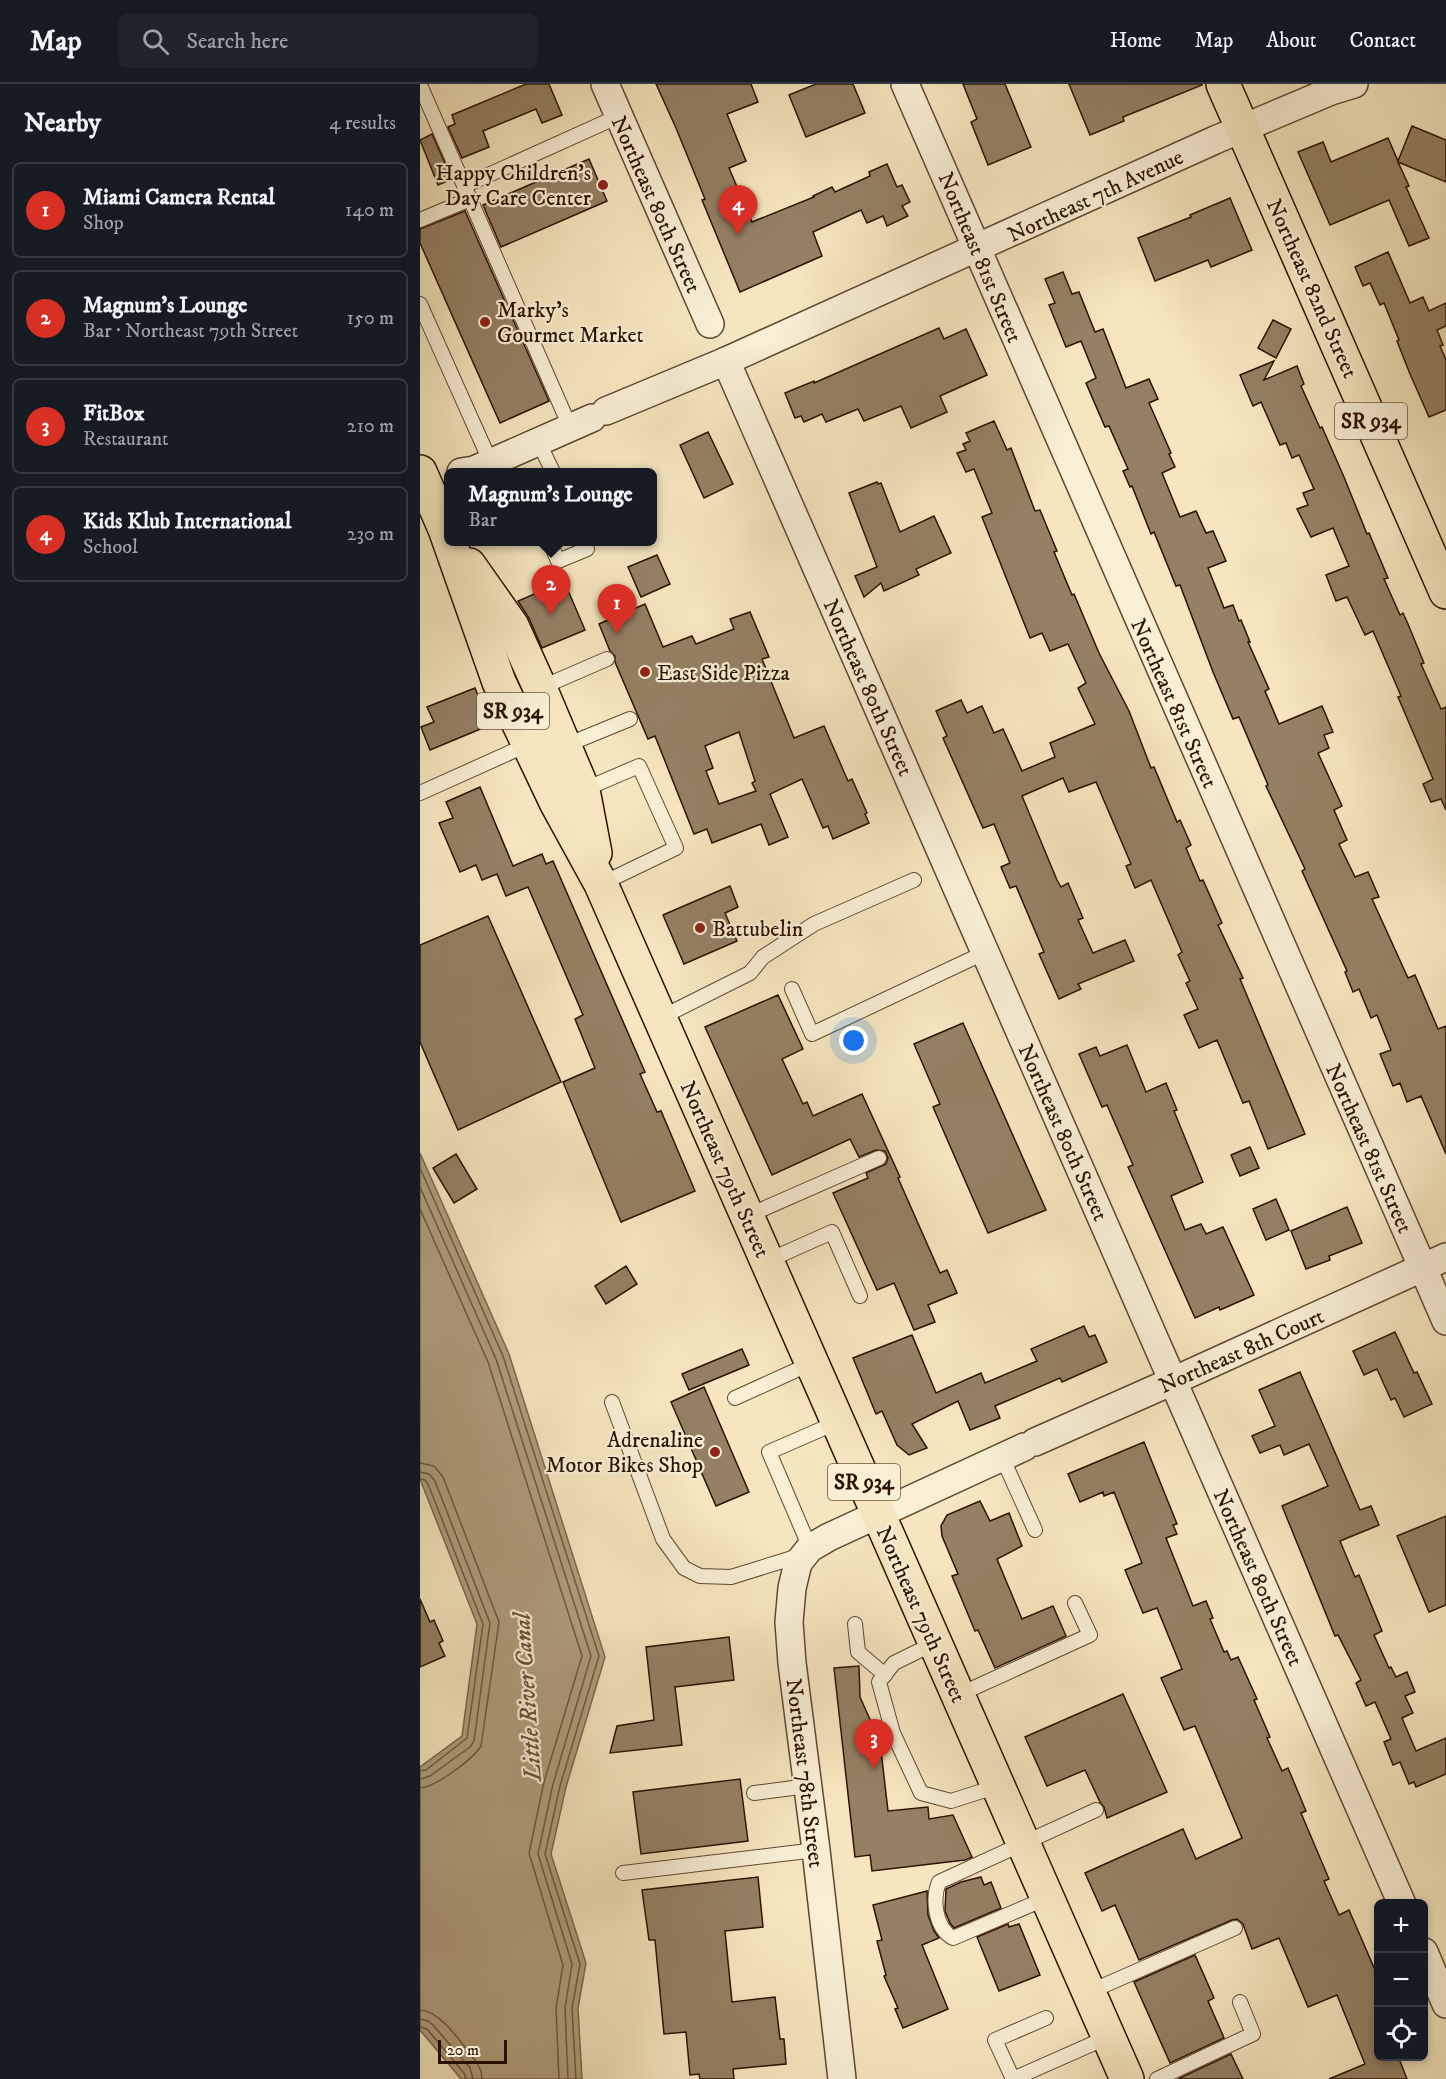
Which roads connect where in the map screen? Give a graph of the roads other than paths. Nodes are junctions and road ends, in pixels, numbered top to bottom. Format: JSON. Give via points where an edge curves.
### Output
{"nodes":[{"id":1,"x":604,"y":84,"type":"edge"},
{"id":2,"x":905,"y":84,"type":"edge"},
{"id":3,"x":1223,"y":84,"type":"edge"},
{"id":4,"x":1354,"y":84,"type":"edge"},
{"id":5,"x":420,"y":85,"type":"edge"},
{"id":6,"x":619,"y":116,"type":"junction"},
{"id":7,"x":1243,"y":128,"type":"junction"},
{"id":8,"x":467,"y":192,"type":"junction"},
{"id":9,"x":420,"y":220,"type":"edge"},
{"id":10,"x":978,"y":249,"type":"junction"},
{"id":11,"x":420,"y":304,"type":"edge"},
{"id":12,"x":710,"y":324,"type":"dead end"},
{"id":13,"x":726,"y":361,"type":"junction"},
{"id":14,"x":589,"y":419,"type":"junction"},
{"id":15,"x":538,"y":441,"type":"junction"},
{"id":16,"x":491,"y":463,"type":"junction"},
{"id":17,"x":479,"y":468,"type":"edge"},
{"id":18,"x":551,"y":468,"type":"edge"},
{"id":19,"x":428,"y":476,"type":"edge"},
{"id":20,"x":444,"y":522,"type":"edge"},
{"id":21,"x":452,"y":546,"type":"edge"},
{"id":22,"x":456,"y":546,"type":"edge"},
{"id":23,"x":552,"y":546,"type":"edge"},
{"id":24,"x":585,"y":546,"type":"edge"},
{"id":25,"x":1446,"y":592,"type":"edge"},
{"id":26,"x":607,"y":659,"type":"dead end"},
{"id":27,"x":540,"y":688,"type":"junction"},
{"id":28,"x":630,"y":719,"type":"dead end"},
{"id":29,"x":529,"y":744,"type":"junction"},
{"id":30,"x":564,"y":746,"type":"junction"},
{"id":31,"x":583,"y":790,"type":"junction"},
{"id":32,"x":420,"y":793,"type":"edge"},
{"id":33,"x":914,"y":880,"type":"dead end"},
{"id":34,"x":601,"y":884,"type":"junction"},
{"id":35,"x":986,"y":952,"type":"junction"},
{"id":36,"x":792,"y":989,"type":"dead end"},
{"id":37,"x":660,"y":1018,"type":"junction"},
{"id":38,"x":879,"y":1158,"type":"dead end"},
{"id":39,"x":747,"y":1216,"type":"junction"},
{"id":40,"x":767,"y":1261,"type":"junction"},
{"id":41,"x":1434,"y":1263,"type":"edge"},
{"id":42,"x":860,"y":1296,"type":"dead end"},
{"id":43,"x":1446,"y":1321,"type":"edge"},
{"id":44,"x":812,"y":1363,"type":"junction"},
{"id":45,"x":1173,"y":1381,"type":"junction"},
{"id":46,"x":735,"y":1398,"type":"dead end"},
{"id":47,"x":612,"y":1402,"type":"dead end"},
{"id":48,"x":838,"y":1422,"type":"junction"},
{"id":49,"x":1020,"y":1449,"type":"junction"},
{"id":50,"x":878,"y":1514,"type":"junction"},
{"id":51,"x":1035,"y":1530,"type":"dead end"},
{"id":52,"x":807,"y":1551,"type":"junction"},
{"id":53,"x":1075,"y":1603,"type":"dead end"},
{"id":54,"x":855,"y":1624,"type":"dead end"},
{"id":55,"x":935,"y":1643,"type":"junction"},
{"id":56,"x":885,"y":1675,"type":"junction"},
{"id":57,"x":958,"y":1695,"type":"junction"},
{"id":58,"x":808,"y":1786,"type":"junction"},
{"id":59,"x":998,"y":1786,"type":"junction"},
{"id":60,"x":754,"y":1793,"type":"dead end"},
{"id":61,"x":1096,"y":1810,"type":"dead end"},
{"id":62,"x":1023,"y":1844,"type":"junction"},
{"id":63,"x":816,"y":1850,"type":"junction"},
{"id":64,"x":623,"y":1873,"type":"dead end"},
{"id":65,"x":1047,"y":1898,"type":"junction"},
{"id":66,"x":1400,"y":1899,"type":"edge"},
{"id":67,"x":1235,"y":1928,"type":"dead end"},
{"id":68,"x":1424,"y":1953,"type":"edge"},
{"id":69,"x":1089,"y":1992,"type":"junction"},
{"id":70,"x":1240,"y":2002,"type":"dead end"},
{"id":71,"x":1446,"y":2004,"type":"edge"},
{"id":72,"x":1046,"y":2018,"type":"dead end"},
{"id":73,"x":1108,"y":2037,"type":"junction"},
{"id":74,"x":842,"y":2079,"type":"edge"},
{"id":75,"x":1128,"y":2079,"type":"edge"},
{"id":76,"x":1157,"y":2079,"type":"edge"}],
"edges":[{"from":1,"to":6,"type":"street","name":"Northeast 80th Street"},
{"from":2,"to":10,"type":"street","name":"Northeast 81st Street"},
{"from":3,"to":7,"type":"main road","name":"Northeast 82nd Street","number":"SR 934"},
{"from":4,"to":7,"type":"street","name":"Northeast 7th Avenue"},
{"from":5,"to":8,"type":"lane"},
{"from":6,"to":8,"type":"lane"},
{"from":6,"to":12,"type":"street","name":"Northeast 80th Street"},
{"from":7,"to":10,"type":"street","name":"Northeast 7th Avenue"},
{"from":7,"to":25,"type":"main road","name":"Northeast 82nd Street","number":"SR 934"},
{"from":8,"to":9,"type":"lane"},
{"from":8,"to":14,"type":"lane"},
{"from":10,"to":13,"type":"street","name":"Northeast 7th Avenue"},
{"from":10,"to":41,"type":"street","name":"Northeast 81st Street"},
{"from":11,"to":16,"type":"lane"},
{"from":13,"to":14,"type":"street","name":"Northeast 7th Avenue"},
{"from":13,"to":35,"type":"street","name":"Northeast 80th Street"},
{"from":14,"to":15,"type":"street","name":"Northeast 7th Avenue"},
{"from":15,"to":16,"type":"street","name":"Northeast 7th Avenue"},
{"from":15,"to":18,"type":"lane"},
{"from":16,"to":17,"type":"street","name":"Northeast 7th Avenue"},
{"from":19,"to":20,"type":"main road","name":"Northeast 79th Street","number":"SR 934"},
{"from":21,"to":29,"type":"main road","name":"Northeast 79th Street","number":"SR 934","via":[[499,682]]},
{"from":22,"to":27,"type":"main road","name":"Northeast 79th Street","via":[[512,626]]},
{"from":23,"to":24,"type":"lane","via":[[558,561],[587,549]]},
{"from":26,"to":27,"type":"lane"},
{"from":27,"to":30,"type":"main road","name":"Northeast 79th Street"},
{"from":28,"to":30,"type":"lane"},
{"from":29,"to":32,"type":"lane"},
{"from":29,"to":34,"type":"main road","name":"Northeast 79th Street","number":"SR 934"},
{"from":30,"to":31,"type":"main road","name":"Northeast 79th Street"},
{"from":31,"to":34,"type":"main road","name":"Northeast 79th Street"},
{"from":31,"to":34,"type":"lane","via":[[639,766],[676,848]]},
{"from":33,"to":37,"type":"lane","via":[[814,924],[763,957],[750,973]]},
{"from":34,"to":37,"type":"main road","name":"Northeast 79th Street","number":"SR 934"},
{"from":35,"to":36,"type":"lane","via":[[812,1034]]},
{"from":35,"to":45,"type":"street","name":"Northeast 80th Street"},
{"from":37,"to":39,"type":"main road","name":"Northeast 79th Street","number":"SR 934"},
{"from":38,"to":39,"type":"lane"},
{"from":39,"to":40,"type":"main road","name":"Northeast 79th Street","number":"SR 934"},
{"from":40,"to":42,"type":"lane","via":[[832,1232]]},
{"from":40,"to":44,"type":"main road","name":"Northeast 79th Street","number":"SR 934"},
{"from":41,"to":43,"type":"street","name":"Northeast 81st Street"},
{"from":41,"to":45,"type":"street","name":"Northeast 8th Court"},
{"from":44,"to":46,"type":"lane"},
{"from":44,"to":48,"type":"main road","name":"Northeast 79th Street","number":"SR 934"},
{"from":45,"to":49,"type":"street","name":"Northeast 8th Court"},
{"from":45,"to":66,"type":"street","name":"Northeast 80th Street"},
{"from":47,"to":52,"type":"lane","via":[[663,1539],[684,1568],[700,1576],[731,1577]]},
{"from":48,"to":50,"type":"main road","name":"Northeast 79th Street","number":"SR 934"},
{"from":48,"to":52,"type":"lane","via":[[769,1452]]},
{"from":49,"to":50,"type":"street","name":"Northeast 8th Court"},
{"from":49,"to":51,"type":"lane"},
{"from":50,"to":52,"type":"street"},
{"from":50,"to":55,"type":"main road","name":"Northeast 79th Street","number":"SR 934"},
{"from":52,"to":58,"type":"street","name":"Northeast 78th Street","via":[[795,1573],[789,1622]]},
{"from":53,"to":57,"type":"lane","via":[[1090,1635]]},
{"from":54,"to":56,"type":"lane","via":[[858,1652]]},
{"from":55,"to":56,"type":"lane","via":[[894,1663]]},
{"from":55,"to":57,"type":"main road","name":"Northeast 79th Street","number":"SR 934"},
{"from":56,"to":59,"type":"lane","via":[[879,1682],[893,1734],[921,1792],[951,1801]]},
{"from":57,"to":59,"type":"main road","name":"Northeast 79th Street","number":"SR 934"},
{"from":58,"to":60,"type":"lane"},
{"from":58,"to":63,"type":"street","name":"Northeast 78th Street"},
{"from":59,"to":62,"type":"main road","name":"Northeast 79th Street","number":"SR 934"},
{"from":61,"to":62,"type":"lane"},
{"from":62,"to":65,"type":"main road","name":"Northeast 79th Street","number":"SR 934"},
{"from":62,"to":65,"type":"lane","via":[[939,1882],[934,1894],[940,1922],[953,1938]]},
{"from":63,"to":64,"type":"lane"},
{"from":63,"to":74,"type":"street","name":"Northeast 78th Street"},
{"from":65,"to":69,"type":"main road","name":"Northeast 79th Street","number":"SR 934"},
{"from":67,"to":69,"type":"lane"},
{"from":68,"to":71,"type":"street"},
{"from":69,"to":73,"type":"main road","name":"Northeast 79th Street","number":"SR 934"},
{"from":70,"to":76,"type":"lane","via":[[1253,2034]]},
{"from":72,"to":73,"type":"lane","via":[[995,2040],[1013,2079]]},
{"from":73,"to":75,"type":"main road","name":"Northeast 79th Street","number":"SR 934"}]}
